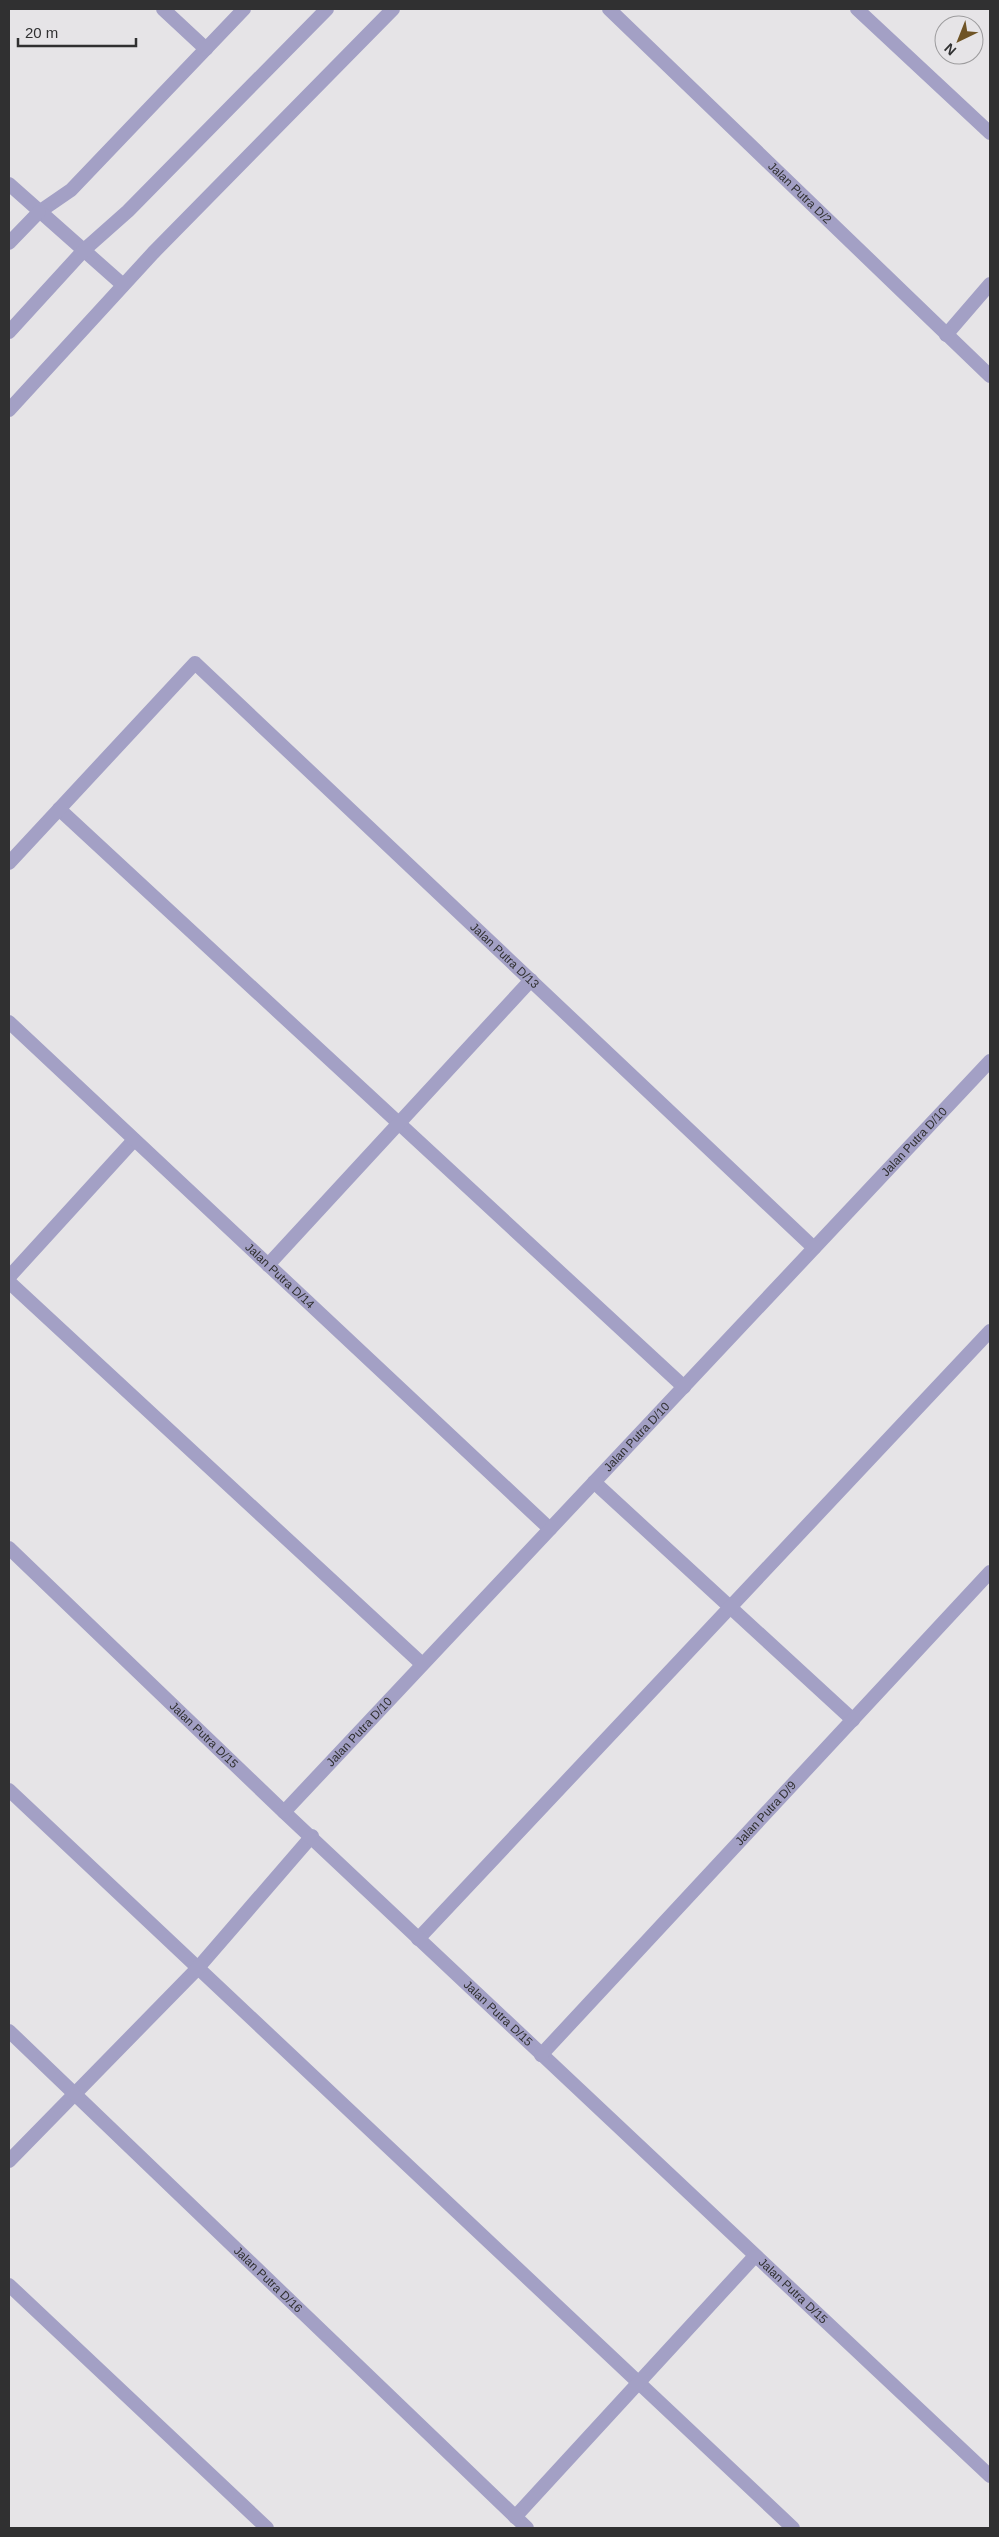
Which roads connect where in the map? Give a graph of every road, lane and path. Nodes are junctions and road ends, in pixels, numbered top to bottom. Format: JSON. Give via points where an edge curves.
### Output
{"nodes":[{"id":1,"x":163,"y":9,"type":"edge"},
{"id":2,"x":244,"y":9,"type":"edge"},
{"id":3,"x":327,"y":9,"type":"edge"},
{"id":4,"x":393,"y":9,"type":"edge"},
{"id":5,"x":609,"y":9,"type":"edge"},
{"id":6,"x":857,"y":9,"type":"edge"},
{"id":7,"x":206,"y":49,"type":"junction"},
{"id":8,"x":990,"y":133,"type":"edge"},
{"id":9,"x":9,"y":184,"type":"edge"},
{"id":10,"x":39,"y":212,"type":"junction"},
{"id":11,"x":9,"y":243,"type":"edge"},
{"id":12,"x":84,"y":250,"type":"junction"},
{"id":13,"x":990,"y":284,"type":"edge"},
{"id":14,"x":122,"y":286,"type":"junction"},
{"id":15,"x":9,"y":332,"type":"edge"},
{"id":16,"x":946,"y":335,"type":"junction"},
{"id":17,"x":990,"y":376,"type":"edge"},
{"id":18,"x":9,"y":410,"type":"edge"},
{"id":19,"x":59,"y":809,"type":"junction"},
{"id":20,"x":9,"y":863,"type":"edge"},
{"id":21,"x":531,"y":980,"type":"junction"},
{"id":22,"x":9,"y":1022,"type":"edge"},
{"id":23,"x":990,"y":1062,"type":"edge"},
{"id":24,"x":399,"y":1124,"type":"junction"},
{"id":25,"x":134,"y":1140,"type":"junction"},
{"id":26,"x":814,"y":1248,"type":"junction"},
{"id":27,"x":268,"y":1265,"type":"junction"},
{"id":28,"x":9,"y":1277,"type":"edge"},
{"id":29,"x":9,"y":1282,"type":"edge"},
{"id":30,"x":990,"y":1331,"type":"edge"},
{"id":31,"x":684,"y":1387,"type":"junction"},
{"id":32,"x":594,"y":1482,"type":"junction"},
{"id":33,"x":550,"y":1529,"type":"junction"},
{"id":34,"x":9,"y":1548,"type":"edge"},
{"id":35,"x":990,"y":1572,"type":"edge"},
{"id":36,"x":730,"y":1607,"type":"junction"},
{"id":37,"x":422,"y":1664,"type":"junction"},
{"id":38,"x":853,"y":1720,"type":"junction"},
{"id":39,"x":9,"y":1790,"type":"edge"},
{"id":40,"x":284,"y":1812,"type":"junction"},
{"id":41,"x":312,"y":1836,"type":"junction"},
{"id":42,"x":418,"y":1938,"type":"junction"},
{"id":43,"x":196,"y":1968,"type":"junction"},
{"id":44,"x":9,"y":2031,"type":"edge"},
{"id":45,"x":541,"y":2055,"type":"junction"},
{"id":46,"x":74,"y":2094,"type":"junction"},
{"id":47,"x":9,"y":2161,"type":"edge"},
{"id":48,"x":755,"y":2256,"type":"junction"},
{"id":49,"x":9,"y":2285,"type":"edge"},
{"id":50,"x":638,"y":2384,"type":"junction"},
{"id":51,"x":990,"y":2476,"type":"edge"},
{"id":52,"x":515,"y":2517,"type":"junction"},
{"id":53,"x":266,"y":2528,"type":"edge"},
{"id":54,"x":527,"y":2528,"type":"edge"},
{"id":55,"x":793,"y":2528,"type":"edge"}],
"edges":[{"from":1,"to":7,"type":"street"},
{"from":2,"to":7,"type":"street"},
{"from":3,"to":12,"type":"street","via":[[128,211]]},
{"from":4,"to":14,"type":"street"},
{"from":5,"to":16,"type":"street","name":"Jalan Putra D/2"},
{"from":6,"to":8,"type":"street"},
{"from":7,"to":10,"type":"street","via":[[71,190]]},
{"from":9,"to":10,"type":"street"},
{"from":10,"to":11,"type":"street"},
{"from":10,"to":12,"type":"street"},
{"from":12,"to":14,"type":"street"},
{"from":12,"to":15,"type":"street"},
{"from":13,"to":16,"type":"street"},
{"from":14,"to":18,"type":"street"},
{"from":16,"to":17,"type":"street","name":"Jalan Putra D/2"},
{"from":19,"to":20,"type":"street"},
{"from":19,"to":21,"type":"street","name":"Jalan Putra D/13","via":[[196,664]]},
{"from":19,"to":24,"type":"street"},
{"from":21,"to":24,"type":"street"},
{"from":21,"to":26,"type":"street","name":"Jalan Putra D/13"},
{"from":22,"to":25,"type":"street","name":"Jalan Putra D/14"},
{"from":23,"to":26,"type":"street","name":"Jalan Putra D/10"},
{"from":24,"to":27,"type":"street"},
{"from":24,"to":31,"type":"street"},
{"from":25,"to":27,"type":"street","name":"Jalan Putra D/14"},
{"from":25,"to":28,"type":"street"},
{"from":26,"to":31,"type":"street","name":"Jalan Putra D/10"},
{"from":27,"to":33,"type":"street","name":"Jalan Putra D/14"},
{"from":29,"to":37,"type":"street"},
{"from":30,"to":36,"type":"street"},
{"from":31,"to":32,"type":"street","name":"Jalan Putra D/10"},
{"from":32,"to":33,"type":"street","name":"Jalan Putra D/10"},
{"from":32,"to":36,"type":"street"},
{"from":33,"to":37,"type":"street","name":"Jalan Putra D/10"},
{"from":34,"to":40,"type":"street","name":"Jalan Putra D/15"},
{"from":35,"to":38,"type":"street","name":"Jalan Putra D/9"},
{"from":36,"to":38,"type":"street"},
{"from":36,"to":42,"type":"street"},
{"from":37,"to":40,"type":"street","name":"Jalan Putra D/10"},
{"from":38,"to":45,"type":"street","name":"Jalan Putra D/9"},
{"from":39,"to":43,"type":"street"},
{"from":40,"to":41,"type":"street","name":"Jalan Putra D/15"},
{"from":41,"to":42,"type":"street","name":"Jalan Putra D/15"},
{"from":41,"to":43,"type":"street"},
{"from":42,"to":45,"type":"street","name":"Jalan Putra D/15"},
{"from":43,"to":46,"type":"street"},
{"from":43,"to":50,"type":"street"},
{"from":44,"to":46,"type":"street","name":"Jalan Putra D/16"},
{"from":45,"to":48,"type":"street","name":"Jalan Putra D/15"},
{"from":46,"to":47,"type":"street"},
{"from":46,"to":52,"type":"street","name":"Jalan Putra D/16"},
{"from":48,"to":50,"type":"street"},
{"from":48,"to":51,"type":"street","name":"Jalan Putra D/15"},
{"from":49,"to":53,"type":"street"},
{"from":50,"to":52,"type":"street"},
{"from":50,"to":55,"type":"street"},
{"from":52,"to":54,"type":"street","name":"Jalan Putra D/16"}]}
